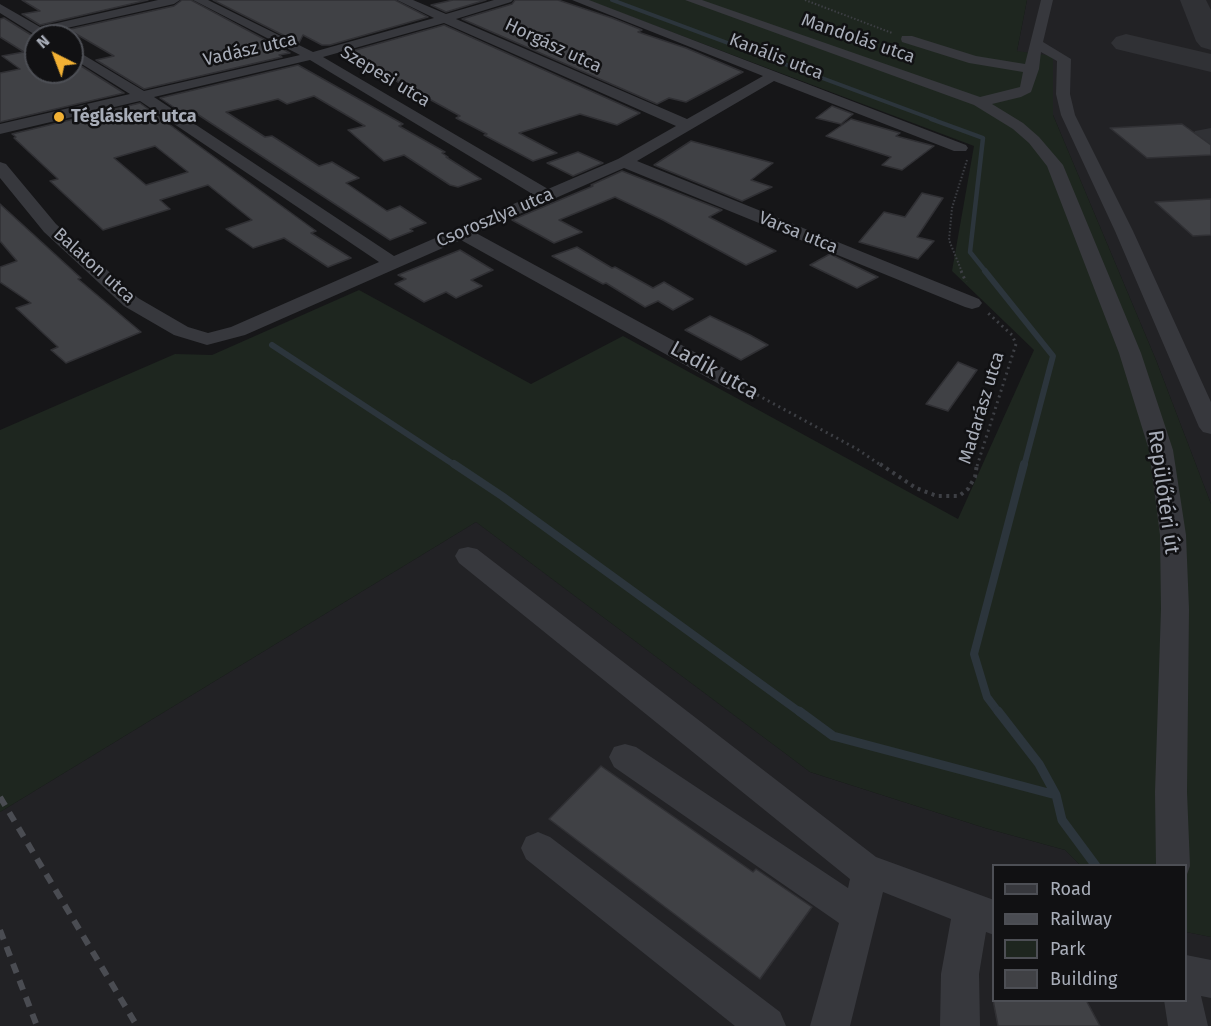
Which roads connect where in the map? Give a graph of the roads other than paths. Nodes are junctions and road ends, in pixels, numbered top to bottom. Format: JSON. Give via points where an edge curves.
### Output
{"nodes":[{"id":1,"x":174,"y":0,"type":"edge"},
{"id":2,"x":199,"y":0,"type":"edge"},
{"id":3,"x":403,"y":0,"type":"edge"},
{"id":4,"x":507,"y":0,"type":"edge"},
{"id":5,"x":578,"y":0,"type":"edge"},
{"id":6,"x":691,"y":0,"type":"edge"},
{"id":7,"x":1047,"y":0,"type":"edge"},
{"id":8,"x":0,"y":8,"type":"edge"},
{"id":9,"x":449,"y":18,"type":"junction"},
{"id":10,"x":27,"y":24,"type":"edge"},
{"id":11,"x":78,"y":24,"type":"edge"},
{"id":12,"x":907,"y":39,"type":"road end"},
{"id":13,"x":1037,"y":49,"type":"junction"},
{"id":14,"x":312,"y":56,"type":"junction"},
{"id":15,"x":84,"y":59,"type":"edge"},
{"id":16,"x":1032,"y":69,"type":"junction"},
{"id":17,"x":773,"y":75,"type":"junction"},
{"id":18,"x":141,"y":95,"type":"junction"},
{"id":19,"x":979,"y":102,"type":"junction"},
{"id":20,"x":687,"y":125,"type":"junction"},
{"id":21,"x":0,"y":129,"type":"edge"},
{"id":22,"x":960,"y":148,"type":"road end"},
{"id":23,"x":624,"y":162,"type":"junction"},
{"id":24,"x":0,"y":167,"type":"edge"},
{"id":25,"x":546,"y":195,"type":"junction"},
{"id":26,"x":460,"y":232,"type":"junction"},
{"id":27,"x":392,"y":263,"type":"junction"},
{"id":28,"x":972,"y":303,"type":"road end"},
{"id":29,"x":207,"y":339,"type":"joint"},
{"id":30,"x":736,"y":384,"type":"road end"},
{"id":31,"x":1211,"y":427,"type":"edge"},
{"id":32,"x":468,"y":556,"type":"dead end"},
{"id":33,"x":625,"y":757,"type":"dead end"},
{"id":34,"x":538,"y":848,"type":"dead end"},
{"id":35,"x":1173,"y":864,"type":"edge"},
{"id":36,"x":870,"y":872,"type":"junction"},
{"id":37,"x":982,"y":914,"type":"edge"},
{"id":38,"x":858,"y":915,"type":"junction"},
{"id":39,"x":1187,"y":974,"type":"edge"},
{"id":40,"x":1211,"y":979,"type":"edge"},
{"id":41,"x":1183,"y":1002,"type":"edge"},
{"id":42,"x":766,"y":1026,"type":"edge"},
{"id":43,"x":830,"y":1026,"type":"edge"},
{"id":44,"x":960,"y":1026,"type":"edge"},
{"id":45,"x":1188,"y":1026,"type":"edge"}],
"edges":[{"from":1,"to":11,"type":"street"},
{"from":2,"to":14,"type":"street","name":"Szepesi utca"},
{"from":3,"to":9,"type":"street","name":"Horgász utca"},
{"from":4,"to":9,"type":"street","name":"Vadász utca"},
{"from":5,"to":17,"type":"street","name":"Kanális utca"},
{"from":6,"to":19,"type":"street","name":"Mandolás utca"},
{"from":7,"to":13,"type":"street"},
{"from":8,"to":10,"type":"street"},
{"from":9,"to":14,"type":"street","name":"Vadász utca"},
{"from":9,"to":20,"type":"street","name":"Horgász utca"},
{"from":12,"to":16,"type":"street","via":[[974,60]]},
{"from":13,"to":16,"type":"street"},
{"from":13,"to":31,"type":"street","via":[[1064,59],[1063,94],[1068,115]]},
{"from":14,"to":18,"type":"street","name":"Vadász utca"},
{"from":14,"to":25,"type":"street","name":"Szepesi utca"},
{"from":15,"to":18,"type":"street"},
{"from":16,"to":19,"type":"street","via":[[1026,89]]},
{"from":17,"to":20,"type":"street","name":"Csoroszlya utca"},
{"from":17,"to":22,"type":"street","name":"Kanális utca"},
{"from":18,"to":21,"type":"street","name":"Vadász utca"},
{"from":18,"to":27,"type":"street"},
{"from":19,"to":35,"type":"street","name":"Repülőtéri út","via":[[1018,126],[1055,165],[1130,353],[1161,450],[1173,535]]},
{"from":20,"to":23,"type":"street","name":"Csoroszlya utca"},
{"from":23,"to":25,"type":"street","name":"Csoroszlya utca"},
{"from":23,"to":28,"type":"street","name":"Varsa utca"},
{"from":24,"to":29,"type":"street","name":"Balaton utca","via":[[50,228],[131,302],[181,331]]},
{"from":25,"to":26,"type":"street","name":"Csoroszlya utca"},
{"from":26,"to":27,"type":"street","name":"Csoroszlya utca"},
{"from":26,"to":30,"type":"street","name":"Ladik utca"},
{"from":27,"to":29,"type":"street","name":"Csoroszlya utca","via":[[238,332]]},
{"from":32,"to":36,"type":"street"},
{"from":33,"to":38,"type":"street"},
{"from":34,"to":42,"type":"street"},
{"from":36,"to":37,"type":"street"},
{"from":36,"to":38,"type":"street"},
{"from":37,"to":44,"type":"street","via":[[960,974]]},
{"from":38,"to":43,"type":"street"},
{"from":39,"to":40,"type":"street"},
{"from":41,"to":45,"type":"street"}]}
